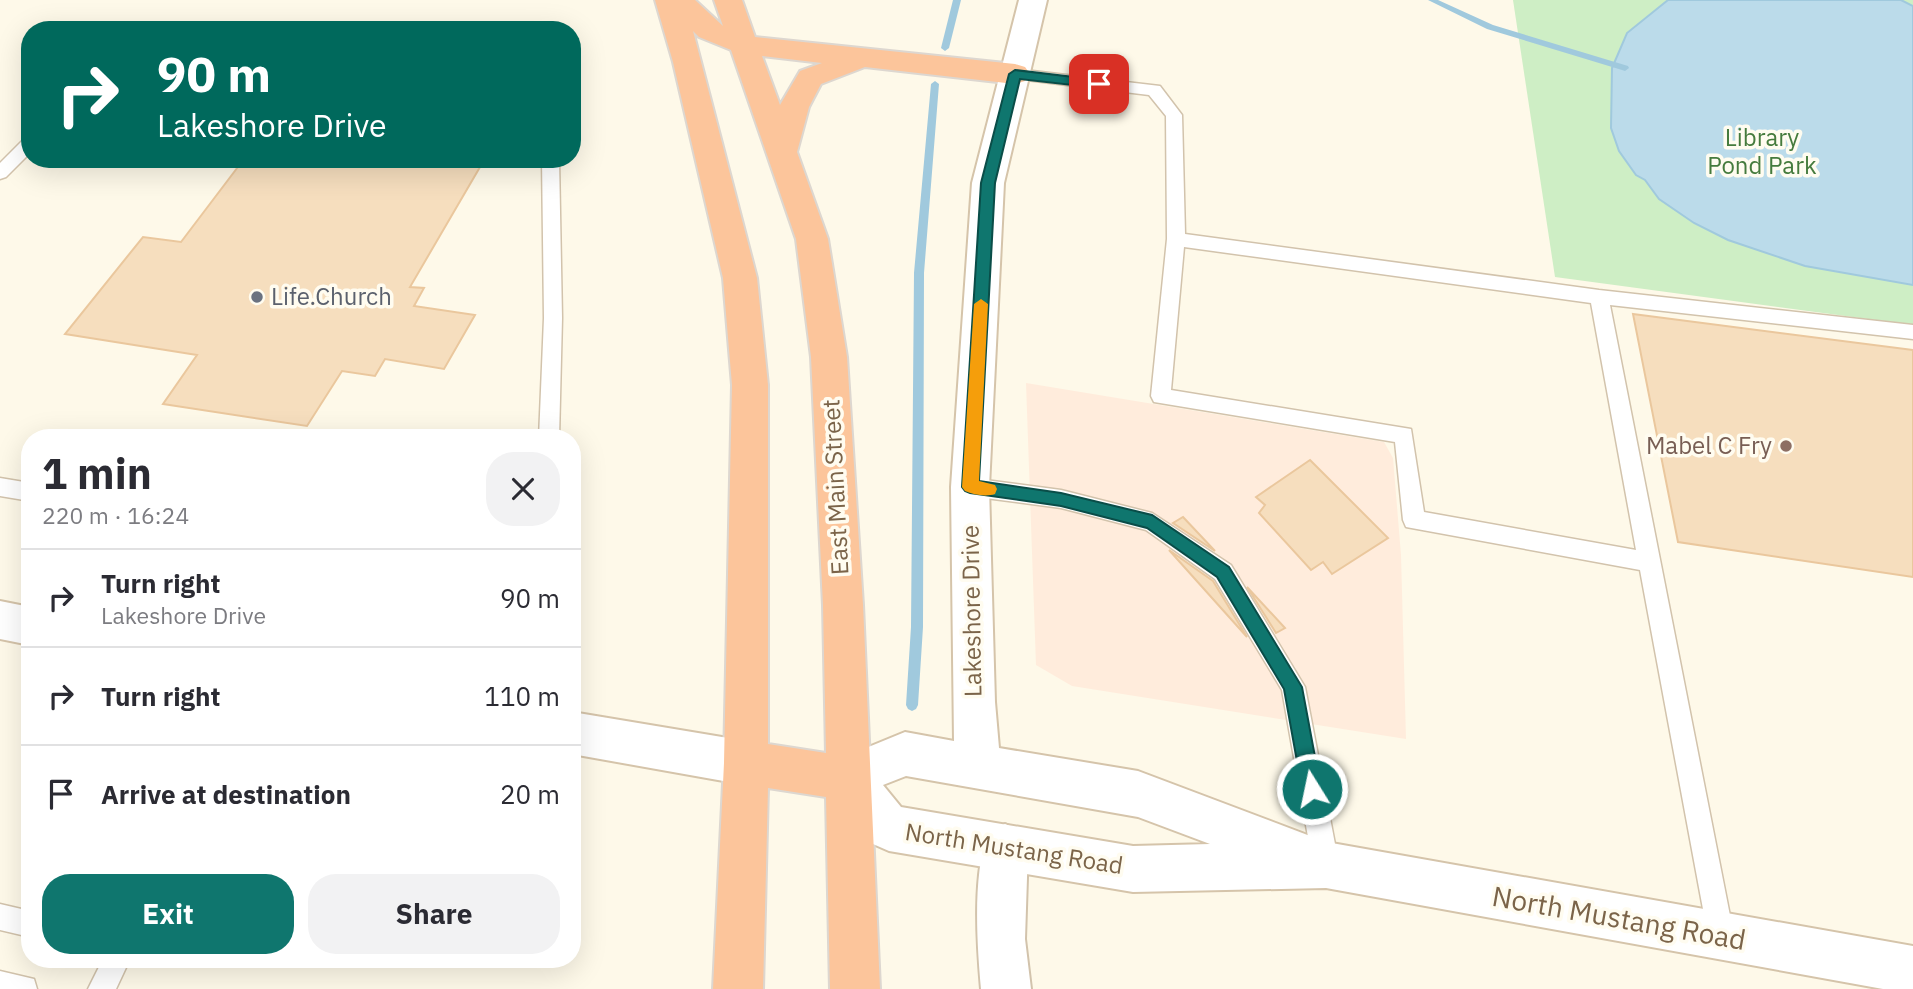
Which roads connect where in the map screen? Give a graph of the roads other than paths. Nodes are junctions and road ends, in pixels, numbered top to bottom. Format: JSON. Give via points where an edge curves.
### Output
{"nodes":[{"id":1,"x":669,"y":0,"type":"edge"},
{"id":2,"x":678,"y":0,"type":"edge"},
{"id":3,"x":728,"y":0,"type":"edge"},
{"id":4,"x":741,"y":0,"type":"edge"},
{"id":5,"x":1033,"y":0,"type":"edge"},
{"id":6,"x":745,"y":45,"type":"junction"},
{"id":7,"x":863,"y":58,"type":"junction"},
{"id":8,"x":1015,"y":74,"type":"junction"},
{"id":9,"x":782,"y":151,"type":"junction"},
{"id":10,"x":21,"y":153,"type":"edge"},
{"id":11,"x":550,"y":168,"type":"edge"},
{"id":12,"x":0,"y":173,"type":"edge"},
{"id":13,"x":1176,"y":239,"type":"junction"},
{"id":14,"x":1599,"y":297,"type":"junction"},
{"id":15,"x":1913,"y":332,"type":"edge"},
{"id":16,"x":550,"y":429,"type":"edge"},
{"id":17,"x":0,"y":487,"type":"edge"},
{"id":18,"x":970,"y":487,"type":"junction"},
{"id":19,"x":21,"y":490,"type":"edge"},
{"id":20,"x":1649,"y":562,"type":"junction"},
{"id":21,"x":0,"y":620,"type":"edge"},
{"id":22,"x":21,"y":624,"type":"edge"},
{"id":23,"x":581,"y":735,"type":"edge"},
{"id":24,"x":746,"y":763,"type":"junction"},
{"id":25,"x":978,"y":766,"type":"junction"},
{"id":26,"x":848,"y":778,"type":"junction"},
{"id":27,"x":1005,"y":848,"type":"junction"},
{"id":28,"x":1326,"y":865,"type":"junction"},
{"id":29,"x":0,"y":918,"type":"edge"},
{"id":30,"x":21,"y":922,"type":"edge"},
{"id":31,"x":1721,"y":936,"type":"junction"},
{"id":32,"x":112,"y":968,"type":"edge"},
{"id":33,"x":1913,"y":970,"type":"edge"},
{"id":34,"x":0,"y":984,"type":"edge"},
{"id":35,"x":24,"y":989,"type":"edge"},
{"id":36,"x":101,"y":989,"type":"edge"},
{"id":37,"x":738,"y":989,"type":"edge"},
{"id":38,"x":855,"y":989,"type":"edge"},
{"id":39,"x":1006,"y":989,"type":"edge"}],
"edges":[{"from":1,"to":24,"type":"highway","via":[[740,278],[750,385]]},
{"from":2,"to":6,"type":"highway","via":[[709,31]]},
{"from":3,"to":6,"type":"highway","name":"East Main Street"},
{"from":4,"to":7,"type":"highway","via":[[766,24],[796,41]]},
{"from":5,"to":8,"type":"street","name":"Lakeshore Drive"},
{"from":6,"to":7,"type":"highway"},
{"from":6,"to":9,"type":"highway","name":"East Main Street"},
{"from":7,"to":8,"type":"highway"},
{"from":7,"to":9,"type":"highway","via":[[810,78],[794,107]]},
{"from":8,"to":13,"type":"lane","via":[[1154,90],[1174,115]]},
{"from":8,"to":18,"type":"street","name":"Lakeshore Drive","via":[[988,183]]},
{"from":9,"to":26,"type":"highway","name":"East Main Street","via":[[812,239],[829,356]]},
{"from":10,"to":12,"type":"lane"},
{"from":11,"to":16,"type":"lane"},
{"from":13,"to":14,"type":"lane"},
{"from":13,"to":20,"type":"lane","via":[[1161,396],[1404,435],[1414,520]]},
{"from":14,"to":15,"type":"lane"},
{"from":14,"to":20,"type":"lane"},
{"from":17,"to":19,"type":"lane"},
{"from":18,"to":25,"type":"street","name":"Lakeshore Drive"},
{"from":18,"to":28,"type":"lane","via":[[1061,499],[1152,522],[1223,572],[1293,687]]},
{"from":20,"to":31,"type":"lane"},
{"from":21,"to":22,"type":"street"},
{"from":23,"to":24,"type":"street"},
{"from":24,"to":26,"type":"highway"},
{"from":24,"to":37,"type":"highway"},
{"from":25,"to":26,"type":"street","name":"North Mustang Road","via":[[905,754]]},
{"from":25,"to":28,"type":"street","name":"North Mustang Road","via":[[1139,794]]},
{"from":26,"to":27,"type":"street","name":"North Mustang Road","via":[[889,828]]},
{"from":26,"to":38,"type":"highway","name":"East Main Street"},
{"from":27,"to":28,"type":"street","name":"North Mustang Road","via":[[1133,869]]},
{"from":27,"to":39,"type":"street","via":[[1001,939]]},
{"from":28,"to":31,"type":"street","name":"North Mustang Road"},
{"from":29,"to":30,"type":"lane"},
{"from":31,"to":33,"type":"street","name":"North Mustang Road"},
{"from":32,"to":36,"type":"lane"},
{"from":34,"to":35,"type":"lane"}]}
